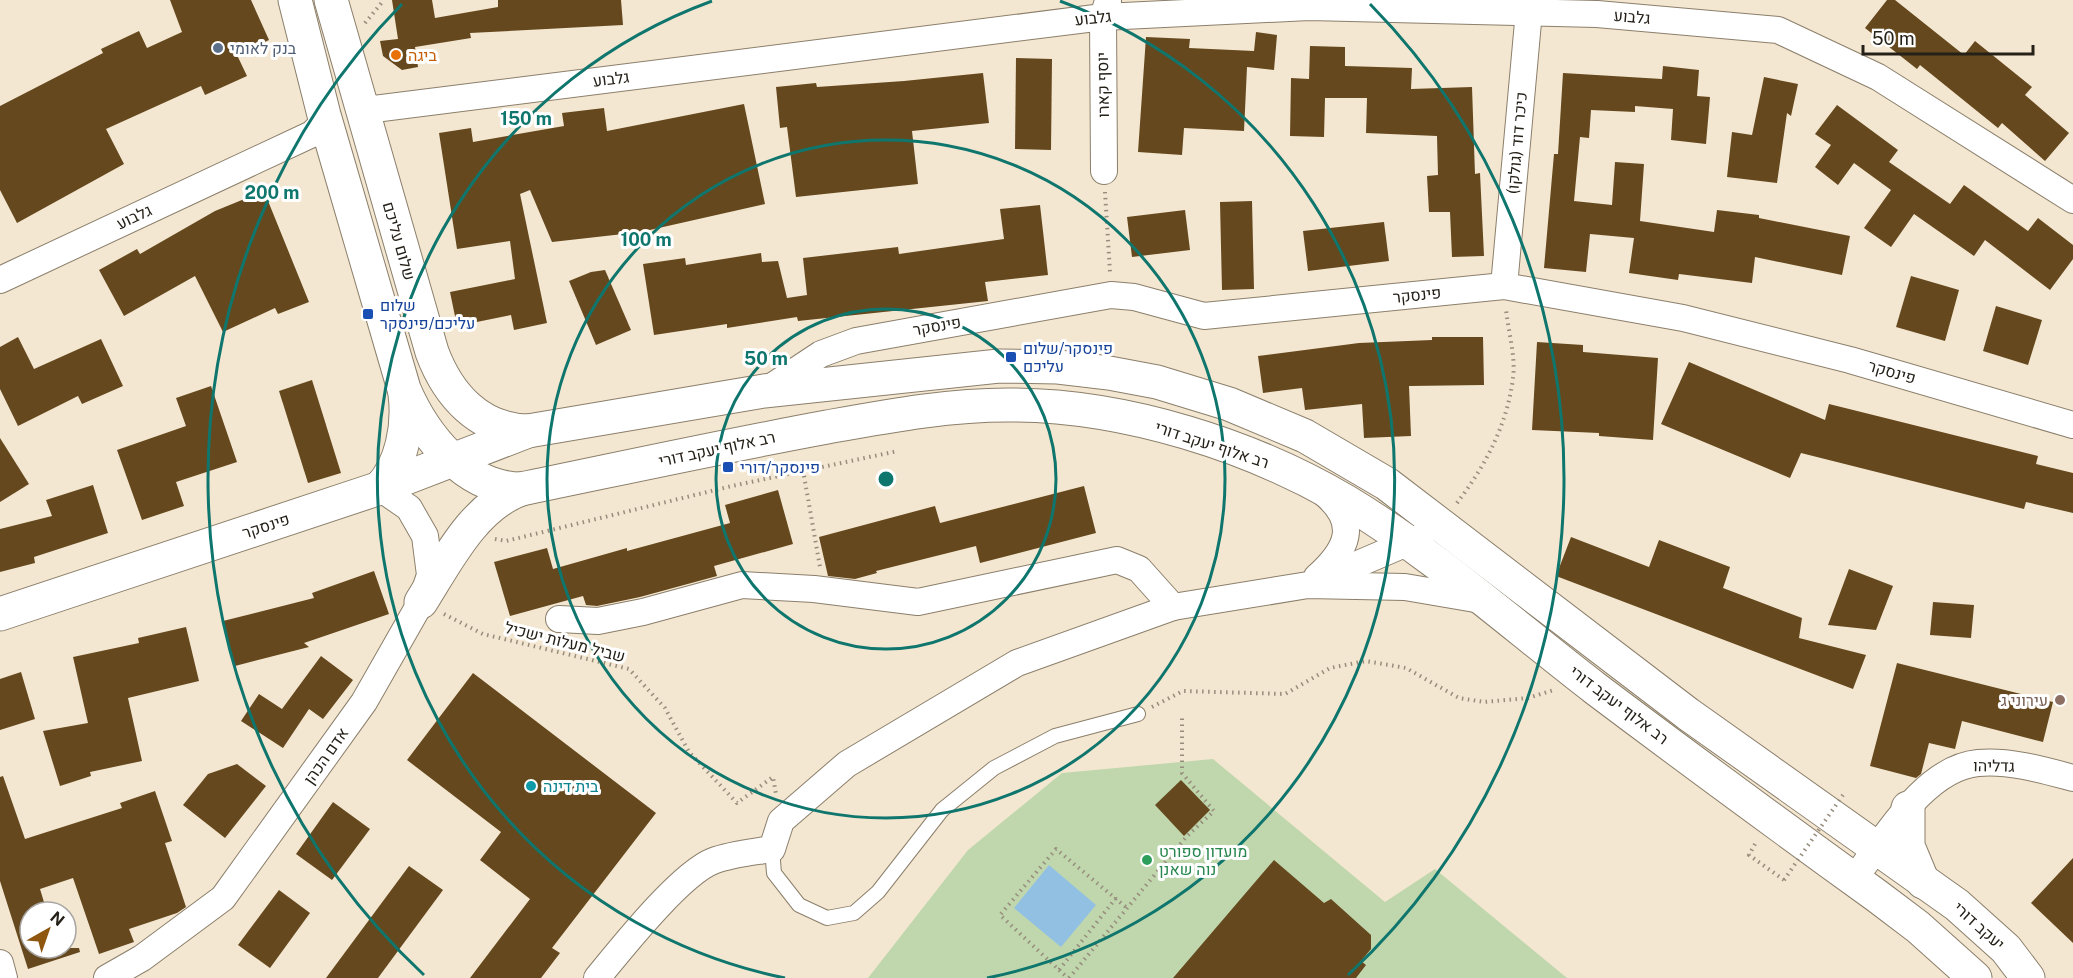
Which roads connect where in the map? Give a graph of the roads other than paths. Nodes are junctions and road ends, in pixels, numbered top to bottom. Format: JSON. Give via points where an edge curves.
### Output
{"nodes":[{"id":1,"x":295,"y":0,"type":"edge"},
{"id":2,"x":331,"y":0,"type":"edge"},
{"id":3,"x":1530,"y":6,"type":"edge"},
{"id":4,"x":1597,"y":7,"type":"edge"},
{"id":5,"x":1106,"y":8,"type":"edge"},
{"id":6,"x":360,"y":104,"type":"junction"},
{"id":7,"x":324,"y":115,"type":"junction"},
{"id":8,"x":1104,"y":171,"type":"road end"},
{"id":9,"x":2073,"y":200,"type":"edge"},
{"id":10,"x":0,"y":280,"type":"edge"},
{"id":11,"x":1505,"y":297,"type":"junction"},
{"id":12,"x":404,"y":389,"type":"junction"},
{"id":13,"x":764,"y":392,"type":"junction"},
{"id":14,"x":2073,"y":425,"type":"edge"},
{"id":15,"x":528,"y":431,"type":"junction"},
{"id":16,"x":454,"y":460,"type":"junction"},
{"id":17,"x":1314,"y":485,"type":"junction"},
{"id":18,"x":380,"y":488,"type":"junction"},
{"id":19,"x":521,"y":489,"type":"junction"},
{"id":20,"x":1406,"y":543,"type":"junction"},
{"id":21,"x":1465,"y":545,"type":"junction"},
{"id":22,"x":1308,"y":585,"type":"junction"},
{"id":23,"x":1482,"y":600,"type":"junction"},
{"id":24,"x":421,"y":602,"type":"junction"},
{"id":25,"x":1173,"y":608,"type":"junction"},
{"id":26,"x":0,"y":614,"type":"edge"},
{"id":27,"x":559,"y":619,"type":"dead end"},
{"id":28,"x":1138,"y":714,"type":"road end"},
{"id":29,"x":2073,"y":778,"type":"edge"},
{"id":30,"x":1842,"y":809,"type":"junction"},
{"id":31,"x":1905,"y":812,"type":"junction"},
{"id":32,"x":772,"y":849,"type":"junction"},
{"id":33,"x":1877,"y":849,"type":"junction"},
{"id":34,"x":1854,"y":879,"type":"junction"},
{"id":35,"x":1923,"y":882,"type":"junction"},
{"id":36,"x":0,"y":963,"type":"edge"},
{"id":37,"x":4,"y":978,"type":"edge"},
{"id":38,"x":107,"y":978,"type":"edge"},
{"id":39,"x":597,"y":978,"type":"edge"},
{"id":40,"x":1975,"y":978,"type":"edge"},
{"id":41,"x":2028,"y":978,"type":"edge"}],
"edges":[{"from":1,"to":7,"type":"main road"},
{"from":2,"to":6,"type":"main road","name":"שלום עליכם"},
{"from":3,"to":4,"type":"street","name":"גלבוע"},
{"from":3,"to":5,"type":"street","name":"גלבוע"},
{"from":3,"to":11,"type":"street","name":"כיכר דוד (גולקו)"},
{"from":4,"to":9,"type":"street","name":"גלבוע","via":[[1778,30],[1878,77]]},
{"from":5,"to":6,"type":"street","name":"גלבוע","via":[[374,109]]},
{"from":5,"to":8,"type":"street","name":"יוסף קארו"},
{"from":6,"to":15,"type":"main road","name":"שלום עליכם","via":[[440,372],[450,389],[477,415],[508,429]]},
{"from":7,"to":10,"type":"street","name":"גלבוע","via":[[312,134]]},
{"from":7,"to":12,"type":"main road"},
{"from":11,"to":13,"type":"street","name":"פינסקר","via":[[1204,316],[1134,297],[1111,295],[856,341],[821,354]]},
{"from":11,"to":14,"type":"street","name":"פינסקר","via":[[1694,321],[1850,360]]},
{"from":12,"to":16,"type":"main road","via":[[419,421]]},
{"from":12,"to":18,"type":"main road","via":[[406,415],[401,449]]},
{"from":13,"to":15,"type":"main road","name":"רב אלוף יעקב דורי"},
{"from":13,"to":21,"type":"main road","name":"רב אלוף יעקב דורי","via":[[999,366],[1058,367],[1157,382],[1229,404],[1305,436],[1387,484]]},
{"from":15,"to":16,"type":"main road","name":"פינסקר"},
{"from":16,"to":18,"type":"main road","name":"פינסקר"},
{"from":16,"to":19,"type":"main road","name":"רב אלוף יעקב דורי","via":[[495,486]]},
{"from":17,"to":19,"type":"main road","name":"רב אלוף יעקב דורי","via":[[1248,454],[1192,435],[1069,408],[1012,405],[863,421]]},
{"from":17,"to":20,"type":"main road","name":"רב אלוף יעקב דורי"},
{"from":17,"to":22,"type":"street","via":[[1340,507],[1345,535],[1341,552]]},
{"from":18,"to":24,"type":"street","name":"אדם הכהן","via":[[409,508],[425,537],[430,575]]},
{"from":18,"to":26,"type":"main road","name":"פינסקר"},
{"from":19,"to":24,"type":"main road","via":[[495,503],[471,528]]},
{"from":20,"to":21,"type":"street","via":[[1434,536]]},
{"from":20,"to":22,"type":"street"},
{"from":20,"to":23,"type":"main road","name":"רב אלוף יעקב דורי"},
{"from":21,"to":30,"type":"main road","name":"רב אלוף יעקב דורי","via":[[1688,714]]},
{"from":22,"to":23,"type":"street","via":[[1405,587]]},
{"from":22,"to":25,"type":"street"},
{"from":23,"to":34,"type":"main road","name":"רב אלוף יעקב דורי"},
{"from":24,"to":38,"type":"street","name":"אדם הכהן","via":[[364,702],[223,898],[142,958]]},
{"from":25,"to":27,"type":"street","via":[[1139,569],[1118,560],[918,602],[742,585],[609,619]]},
{"from":25,"to":32,"type":"street","via":[[1017,663],[847,764],[781,821]]},
{"from":28,"to":32,"type":"lane","via":[[1055,736],[994,768],[942,810],[878,892],[854,913],[827,918],[799,905],[774,873]]},
{"from":29,"to":31,"type":"street","name":"גדליהו","via":[[2018,766],[1966,765],[1937,779]]},
{"from":30,"to":31,"type":"main road","via":[[1864,830],[1876,829]]},
{"from":30,"to":33,"type":"main road","name":"רב אלוף יעקב דורי"},
{"from":31,"to":33,"type":"street","name":"גדליהו"},
{"from":31,"to":35,"type":"main road","via":[[1908,846]]},
{"from":32,"to":39,"type":"street","via":[[713,861],[685,881]]},
{"from":33,"to":34,"type":"street"},
{"from":33,"to":35,"type":"main road","name":"רב אלוף יעקב דורי"},
{"from":34,"to":40,"type":"main road","name":"רב אלוף יעקב דורי","via":[[1918,927]]},
{"from":35,"to":41,"type":"main road","name":"יעקב דורי","via":[[1957,904],[1998,942]]},
{"from":36,"to":37,"type":"street"}]}
